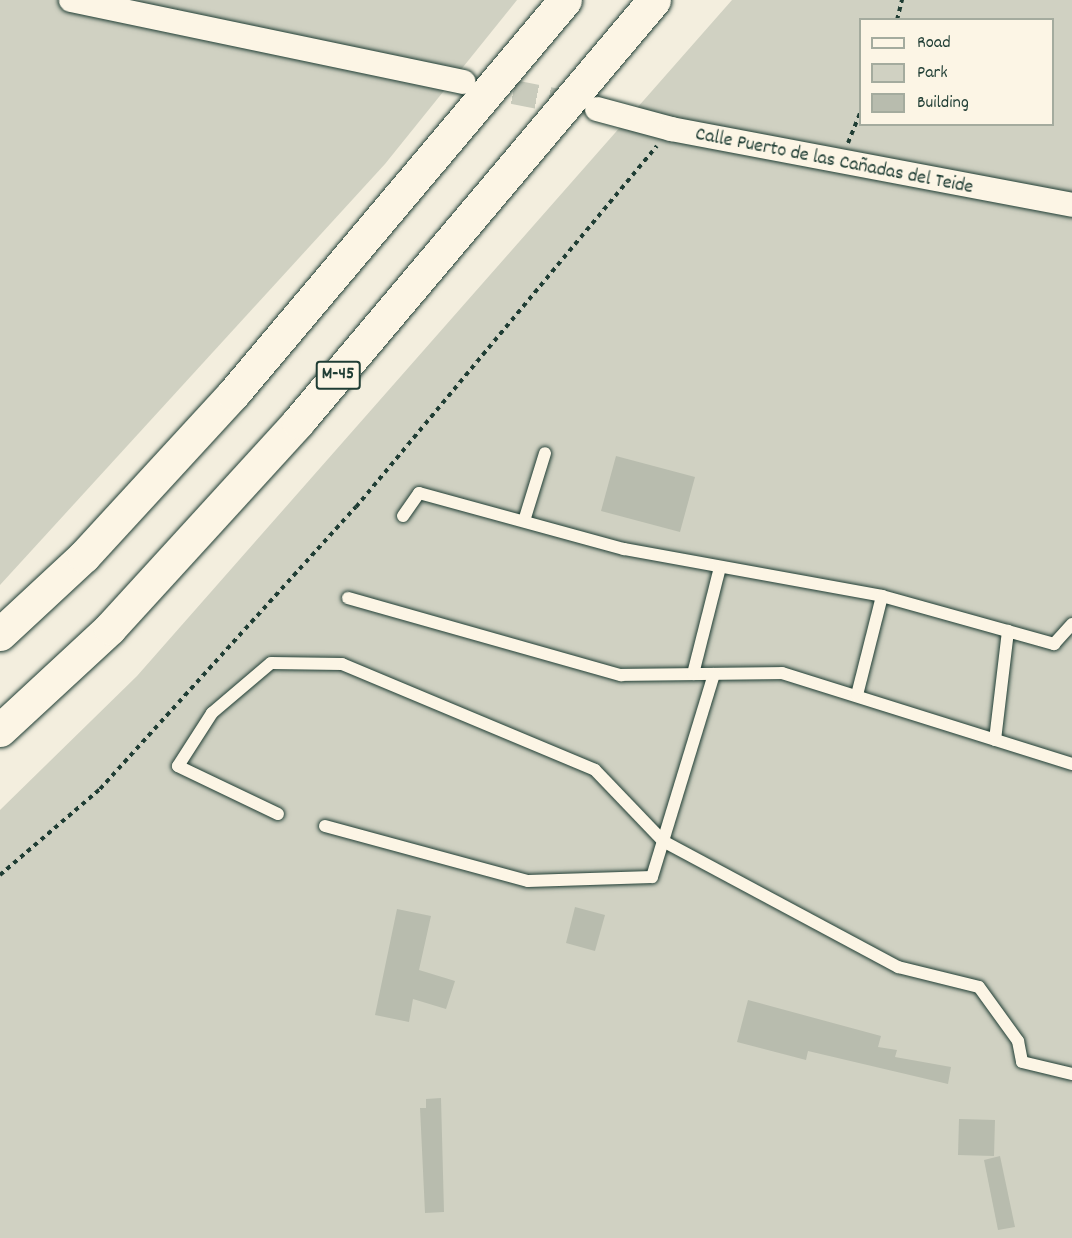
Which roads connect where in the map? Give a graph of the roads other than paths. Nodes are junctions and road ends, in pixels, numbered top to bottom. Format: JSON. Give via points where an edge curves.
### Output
{"nodes":[{"id":1,"x":71,"y":0,"type":"edge"},
{"id":2,"x":565,"y":0,"type":"edge"},
{"id":3,"x":654,"y":0,"type":"edge"},
{"id":4,"x":464,"y":82,"type":"tunnel mouth"},
{"id":5,"x":597,"y":109,"type":"tunnel mouth"},
{"id":6,"x":1072,"y":205,"type":"edge"},
{"id":7,"x":545,"y":453,"type":"dead end"},
{"id":8,"x":403,"y":516,"type":"dead end"},
{"id":9,"x":524,"y":521,"type":"junction"},
{"id":10,"x":720,"y":567,"type":"junction"},
{"id":11,"x":882,"y":596,"type":"junction"},
{"id":12,"x":348,"y":598,"type":"dead end"},
{"id":13,"x":1072,"y":624,"type":"edge"},
{"id":14,"x":1008,"y":632,"type":"junction"},
{"id":15,"x":0,"y":634,"type":"edge"},
{"id":16,"x":693,"y":674,"type":"junction"},
{"id":17,"x":714,"y":674,"type":"junction"},
{"id":18,"x":857,"y":695,"type":"junction"},
{"id":19,"x":0,"y":730,"type":"edge"},
{"id":20,"x":995,"y":740,"type":"junction"},
{"id":21,"x":1072,"y":764,"type":"edge"},
{"id":22,"x":278,"y":814,"type":"dead end"},
{"id":23,"x":325,"y":826,"type":"dead end"},
{"id":24,"x":663,"y":841,"type":"junction"},
{"id":25,"x":1072,"y":1074,"type":"edge"}],
"edges":[{"from":1,"to":4,"type":"street"},
{"from":2,"to":15,"type":"highway","via":[[233,394],[84,556]]},
{"from":3,"to":19,"type":"highway","number":"M-45","via":[[298,422],[110,628]]},
{"from":5,"to":6,"type":"street","name":"Calle Puerto de las Cañadas del Teide","via":[[671,129]]},
{"from":7,"to":9,"type":"lane"},
{"from":8,"to":9,"type":"lane","via":[[419,493]]},
{"from":9,"to":10,"type":"lane","via":[[624,549]]},
{"from":10,"to":11,"type":"lane"},
{"from":10,"to":16,"type":"lane"},
{"from":11,"to":14,"type":"lane"},
{"from":11,"to":18,"type":"lane"},
{"from":12,"to":16,"type":"lane","via":[[621,675]]},
{"from":13,"to":14,"type":"lane","via":[[1054,644]]},
{"from":14,"to":20,"type":"lane"},
{"from":16,"to":17,"type":"lane"},
{"from":17,"to":18,"type":"lane","via":[[782,673]]},
{"from":17,"to":24,"type":"lane"},
{"from":18,"to":20,"type":"lane"},
{"from":20,"to":21,"type":"lane"},
{"from":22,"to":24,"type":"lane","via":[[178,766],[212,714],[271,663],[342,664],[595,770]]},
{"from":23,"to":24,"type":"lane","via":[[528,881],[652,877]]},
{"from":24,"to":25,"type":"lane","via":[[898,968],[979,987],[1018,1041],[1022,1062]]}]}
